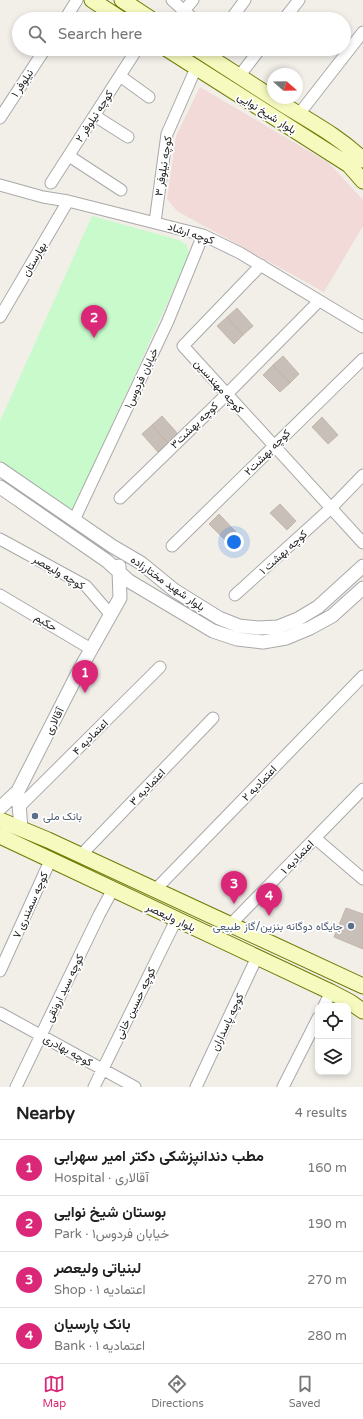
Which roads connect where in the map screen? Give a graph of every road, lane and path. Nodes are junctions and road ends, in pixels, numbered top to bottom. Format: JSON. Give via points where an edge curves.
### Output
{"nodes":[{"id":1,"x":78,"y":0,"type":"edge"},
{"id":2,"x":92,"y":0,"type":"edge"},
{"id":3,"x":122,"y":0,"type":"edge"},
{"id":4,"x":172,"y":0,"type":"edge"},
{"id":5,"x":193,"y":0,"type":"edge"},
{"id":6,"x":245,"y":0,"type":"edge"},
{"id":7,"x":299,"y":0,"type":"edge"},
{"id":8,"x":184,"y":11,"type":"joint"},
{"id":9,"x":70,"y":12,"type":"edge"},
{"id":10,"x":110,"y":12,"type":"edge"},
{"id":11,"x":140,"y":12,"type":"edge"},
{"id":12,"x":236,"y":12,"type":"edge"},
{"id":13,"x":290,"y":12,"type":"edge"},
{"id":14,"x":363,"y":32,"type":"edge"},
{"id":15,"x":351,"y":47,"type":"edge"},
{"id":16,"x":40,"y":56,"type":"edge"},
{"id":17,"x":133,"y":56,"type":"edge"},
{"id":18,"x":178,"y":56,"type":"edge"},
{"id":19,"x":212,"y":56,"type":"edge"},
{"id":20,"x":255,"y":56,"type":"edge"},
{"id":21,"x":344,"y":56,"type":"edge"},
{"id":22,"x":196,"y":68,"type":"junction"},
{"id":23,"x":240,"y":75,"type":"junction"},
{"id":24,"x":120,"y":76,"type":"junction"},
{"id":25,"x":267,"y":94,"type":"edge"},
{"id":26,"x":148,"y":97,"type":"dead end"},
{"id":27,"x":283,"y":104,"type":"edge"},
{"id":28,"x":299,"y":114,"type":"junction"},
{"id":29,"x":95,"y":116,"type":"junction"},
{"id":30,"x":0,"y":118,"type":"edge"},
{"id":31,"x":128,"y":137,"type":"dead end"},
{"id":32,"x":68,"y":156,"type":"junction"},
{"id":33,"x":363,"y":160,"type":"edge"},
{"id":34,"x":363,"y":181,"type":"edge"},
{"id":35,"x":51,"y":183,"type":"dead end"},
{"id":36,"x":0,"y":185,"type":"edge"},
{"id":37,"x":121,"y":190,"type":"dead end"},
{"id":38,"x":68,"y":201,"type":"junction"},
{"id":39,"x":155,"y":222,"type":"junction"},
{"id":40,"x":203,"y":235,"type":"junction"},
{"id":41,"x":261,"y":265,"type":"junction"},
{"id":42,"x":319,"y":300,"type":"junction"},
{"id":43,"x":0,"y":317,"type":"edge"},
{"id":44,"x":363,"y":327,"type":"edge"},
{"id":45,"x":363,"y":359,"type":"edge"},
{"id":46,"x":227,"y":394,"type":"junction"},
{"id":47,"x":274,"y":445,"type":"junction"},
{"id":48,"x":0,"y":469,"type":"edge"},
{"id":49,"x":363,"y":475,"type":"edge"},
{"id":50,"x":0,"y":487,"type":"edge"},
{"id":51,"x":120,"y":498,"type":"dead end"},
{"id":52,"x":331,"y":508,"type":"junction"},
{"id":53,"x":74,"y":520,"type":"junction"},
{"id":54,"x":0,"y":539,"type":"edge"},
{"id":55,"x":363,"y":543,"type":"edge"},
{"id":56,"x":172,"y":546,"type":"dead end"},
{"id":57,"x":132,"y":558,"type":"junction"},
{"id":58,"x":363,"y":566,"type":"edge"},
{"id":59,"x":150,"y":570,"type":"junction"},
{"id":60,"x":118,"y":571,"type":"junction"},
{"id":61,"x":140,"y":588,"type":"junction"},
{"id":62,"x":363,"y":588,"type":"edge"},
{"id":63,"x":0,"y":595,"type":"edge"},
{"id":64,"x":235,"y":596,"type":"dead end"},
{"id":65,"x":120,"y":598,"type":"junction"},
{"id":66,"x":111,"y":614,"type":"junction"},
{"id":67,"x":92,"y":649,"type":"junction"},
{"id":68,"x":160,"y":667,"type":"dead end"},
{"id":69,"x":363,"y":677,"type":"edge"},
{"id":70,"x":213,"y":718,"type":"dead end"},
{"id":71,"x":363,"y":789,"type":"edge"},
{"id":72,"x":18,"y":791,"type":"junction"},
{"id":73,"x":19,"y":807,"type":"junction"},
{"id":74,"x":0,"y":808,"type":"edge"},
{"id":75,"x":0,"y":820,"type":"edge"},
{"id":76,"x":21,"y":829,"type":"junction"},
{"id":77,"x":315,"y":838,"type":"junction"},
{"id":78,"x":1,"y":840,"type":"edge"},
{"id":79,"x":80,"y":856,"type":"junction"},
{"id":80,"x":50,"y":861,"type":"junction"},
{"id":81,"x":363,"y":879,"type":"edge"},
{"id":82,"x":113,"y":890,"type":"junction"},
{"id":83,"x":155,"y":890,"type":"junction"},
{"id":84,"x":176,"y":920,"type":"junction"},
{"id":85,"x":230,"y":925,"type":"junction"},
{"id":86,"x":257,"y":957,"type":"junction"},
{"id":87,"x":0,"y":971,"type":"edge"},
{"id":88,"x":363,"y":986,"type":"edge"},
{"id":89,"x":331,"y":992,"type":"junction"},
{"id":90,"x":326,"y":1003,"type":"edge"},
{"id":91,"x":363,"y":1011,"type":"edge"},
{"id":92,"x":0,"y":1013,"type":"edge"},
{"id":93,"x":315,"y":1024,"type":"edge"},
{"id":94,"x":42,"y":1035,"type":"junction"},
{"id":95,"x":102,"y":1070,"type":"junction"},
{"id":96,"x":16,"y":1087,"type":"edge"},
{"id":97,"x":94,"y":1087,"type":"edge"},
{"id":98,"x":136,"y":1087,"type":"edge"},
{"id":99,"x":196,"y":1087,"type":"edge"},
{"id":100,"x":283,"y":1087,"type":"edge"}],
"edges":[{"from":1,"to":9,"type":"street"},
{"from":2,"to":10,"type":"main road"},
{"from":3,"to":11,"type":"main road"},
{"from":4,"to":8,"type":"street"},
{"from":5,"to":8,"type":"street"},
{"from":6,"to":12,"type":"street"},
{"from":7,"to":13,"type":"street"},
{"from":14,"to":15,"type":"street"},
{"from":16,"to":30,"type":"street","name":"۱ نیلوفر"},
{"from":17,"to":24,"type":"street","name":"کوچه نیلوفر ۲"},
{"from":18,"to":22,"type":"main road","name":"بلوار شیخ نوایی"},
{"from":19,"to":23,"type":"main road","name":"بلوار شیخ نوایی"},
{"from":20,"to":23,"type":"street"},
{"from":21,"to":28,"type":"street"},
{"from":22,"to":34,"type":"main road","name":"بلوار شیخ نوایی","via":[[348,165]]},
{"from":22,"to":39,"type":"street","name":"کوچه نیلوفر ۳","via":[[167,134]]},
{"from":23,"to":25,"type":"main road","name":"بلوار شیخ نوایی"},
{"from":24,"to":26,"type":"street"},
{"from":24,"to":29,"type":"street","name":"کوچه نیلوفر ۲"},
{"from":27,"to":28,"type":"main road","name":"بلوار شیخ نوایی"},
{"from":28,"to":33,"type":"main road","name":"بلوار شیخ نوایی","via":[[321,127]]},
{"from":29,"to":31,"type":"street"},
{"from":29,"to":32,"type":"street","name":"کوچه نیلوفر ۲"},
{"from":32,"to":35,"type":"street","name":"کوچه نیلوفر ۲"},
{"from":32,"to":37,"type":"street"},
{"from":36,"to":38,"type":"street","name":"کوچه ارشاد"},
{"from":38,"to":39,"type":"street","name":"کوچه ارشاد"},
{"from":38,"to":43,"type":"street","name":"بهارستان"},
{"from":39,"to":40,"type":"street","name":"کوچه ارشاد"},
{"from":40,"to":41,"type":"street","name":"کوچه ارشاد"},
{"from":40,"to":53,"type":"street","name":"خیابان فردوس۱","via":[[168,321]]},
{"from":41,"to":42,"type":"street","name":"کوچه ارشاد"},
{"from":41,"to":46,"type":"street","name":"کوچه مهندسین","via":[[183,346]]},
{"from":42,"to":44,"type":"street","name":"کوچه ارشاد"},
{"from":42,"to":46,"type":"street","name":"کوچه بهشت۳"},
{"from":45,"to":47,"type":"street","name":"کوچه بهشت۲"},
{"from":46,"to":47,"type":"street","name":"کوچه مهندسین"},
{"from":46,"to":51,"type":"street","name":"کوچه بهشت۳"},
{"from":47,"to":52,"type":"street","name":"کوچه مهندسین"},
{"from":47,"to":56,"type":"street","name":"کوچه بهشت۲"},
{"from":48,"to":53,"type":"street","name":"بلوار شهید مختارزاده"},
{"from":49,"to":52,"type":"street","name":"کوچه بهشت ۱"},
{"from":50,"to":60,"type":"street","name":"بلوار شهید مختارزاده"},
{"from":52,"to":55,"type":"street","name":"کوچه مهندسین"},
{"from":52,"to":64,"type":"street","name":"کوچه بهشت ۱"},
{"from":53,"to":57,"type":"street","name":"بلوار شهید مختارزاده"},
{"from":54,"to":66,"type":"street","name":"کوچه ولیعصر","via":[[86,586]]},
{"from":57,"to":59,"type":"street","name":"بلوار شهید مختارزاده"},
{"from":57,"to":60,"type":"street","via":[[124,559]]},
{"from":58,"to":59,"type":"street","name":"بلوار شهید مختارزاده","via":[[318,608],[278,627],[258,628],[239,626],[219,618],[174,590]]},
{"from":59,"to":61,"type":"street","via":[[151,580]]},
{"from":60,"to":61,"type":"street","name":"بلوار شهید مختارزاده"},
{"from":60,"to":65,"type":"street"},
{"from":61,"to":62,"type":"street","name":"بلوار شهید مختارزاده","via":[[213,631],[237,639],[263,642],[286,638],[310,628],[332,616]]},
{"from":61,"to":65,"type":"street"},
{"from":63,"to":67,"type":"street","name":"حکیم"},
{"from":65,"to":66,"type":"street","name":"آقالاری"},
{"from":66,"to":67,"type":"street","name":"آقالاری"},
{"from":67,"to":72,"type":"street","name":"آقالاری"},
{"from":68,"to":73,"type":"street","name":"اعتمادیه ۴"},
{"from":69,"to":83,"type":"street","name":"اعتمادیه ۲"},
{"from":70,"to":79,"type":"street","name":"اعتمادیه ۳"},
{"from":71,"to":77,"type":"street","name":"اعتمادیه ۱"},
{"from":72,"to":73,"type":"street"},
{"from":72,"to":74,"type":"street"},
{"from":73,"to":76,"type":"street"},
{"from":75,"to":76,"type":"main road","name":"بلوار ولیعصر"},
{"from":76,"to":79,"type":"main road","name":"بلوار ولیعصر"},
{"from":77,"to":81,"type":"street"},
{"from":77,"to":85,"type":"street","name":"اعتمادیه ۱"},
{"from":78,"to":80,"type":"main road","name":"بلوار ولیعصر"},
{"from":79,"to":83,"type":"main road","name":"بلوار ولیعصر"},
{"from":80,"to":82,"type":"main road","name":"بلوار ولیعصر"},
{"from":80,"to":87,"type":"street","name":"کوچه سمندری ۷"},
{"from":82,"to":84,"type":"main road","name":"بلوار ولیعصر"},
{"from":82,"to":94,"type":"street","name":"کوچه سید ارونقی"},
{"from":83,"to":85,"type":"main road","name":"بلوار ولیعصر"},
{"from":84,"to":86,"type":"main road","name":"بلوار ولیعصر"},
{"from":84,"to":95,"type":"street","name":"کوچه حسین خانی"},
{"from":85,"to":88,"type":"main road","name":"بلوار ولیعصر"},
{"from":86,"to":89,"type":"main road","name":"بلوار ولیعصر"},
{"from":86,"to":99,"type":"street","name":"کوچه پاسداران"},
{"from":89,"to":90,"type":"street"},
{"from":89,"to":91,"type":"main road","name":"بلوار ولیعصر"},
{"from":92,"to":94,"type":"street","name":"کوچه بهادری"},
{"from":93,"to":100,"type":"street"},
{"from":94,"to":95,"type":"street","name":"کوچه بهادری"},
{"from":94,"to":96,"type":"street","name":"کوچه سید ارونقی"},
{"from":95,"to":97,"type":"street","name":"کوچه حسین خانی"},
{"from":95,"to":98,"type":"street","name":"کوچه بهادری"}]}
